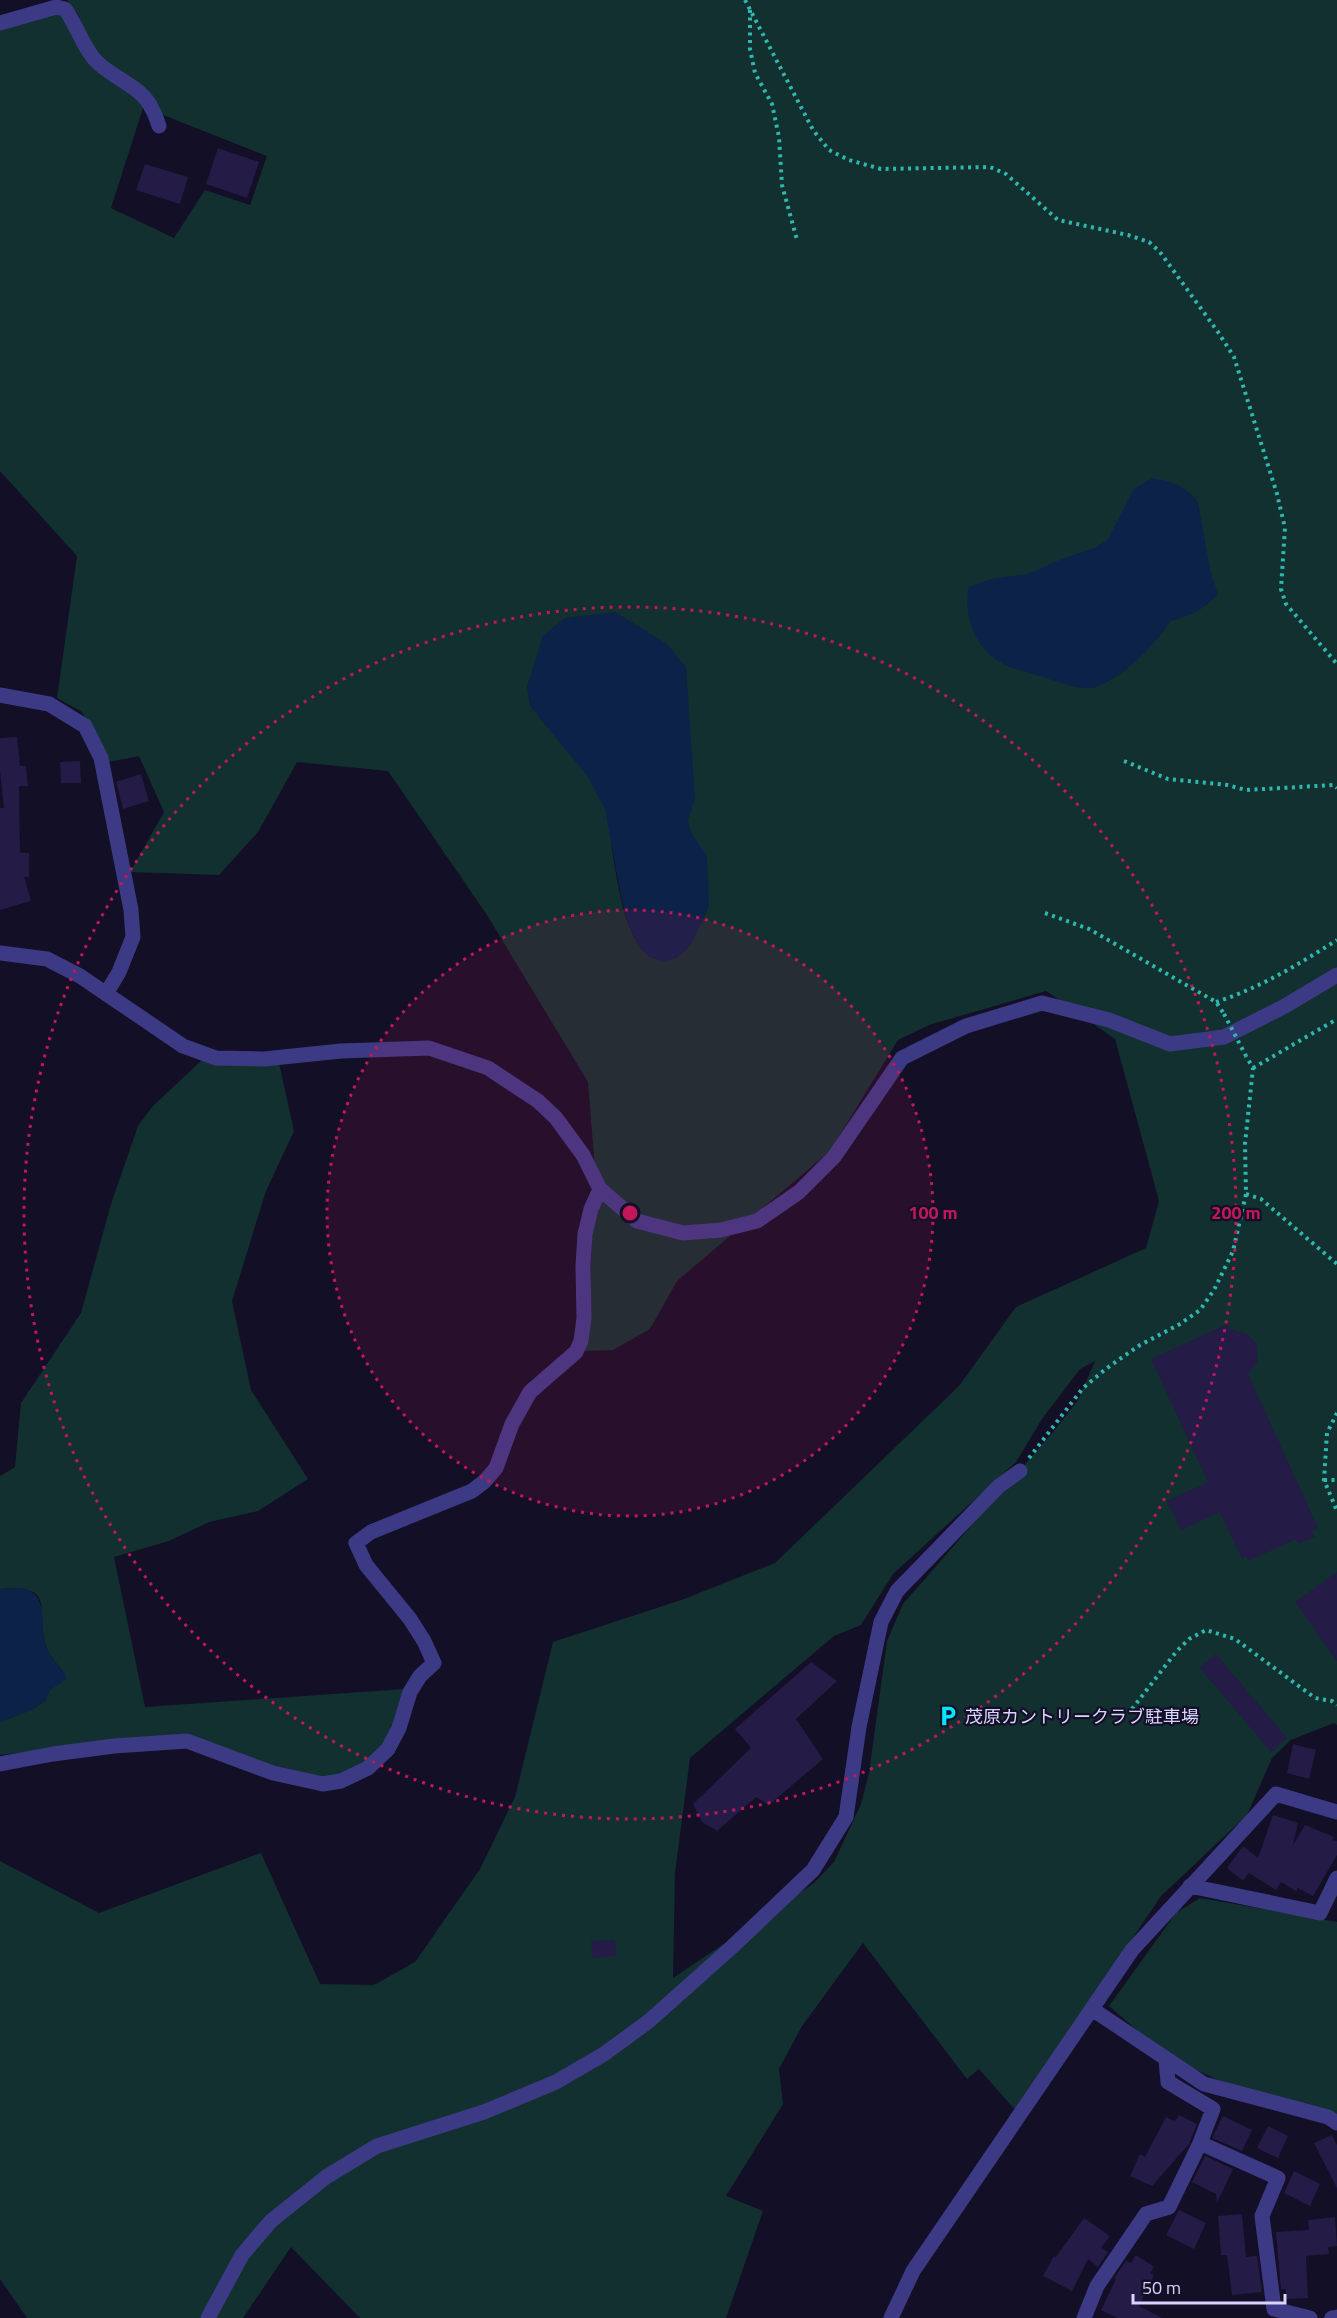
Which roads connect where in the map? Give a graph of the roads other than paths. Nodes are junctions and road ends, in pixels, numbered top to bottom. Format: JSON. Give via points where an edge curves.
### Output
{"nodes":[{"id":1,"x":0,"y":23,"type":"edge"},
{"id":2,"x":159,"y":126,"type":"dead end"},
{"id":3,"x":0,"y":695,"type":"edge"},
{"id":4,"x":0,"y":953,"type":"edge"},
{"id":5,"x":1337,"y":975,"type":"edge"},
{"id":6,"x":106,"y":994,"type":"junction"},
{"id":7,"x":600,"y":1189,"type":"junction"},
{"id":8,"x":1020,"y":1471,"type":"road end"},
{"id":9,"x":0,"y":1764,"type":"edge"},
{"id":10,"x":1337,"y":1812,"type":"edge"},
{"id":11,"x":1337,"y":1878,"type":"edge"},
{"id":12,"x":1190,"y":1886,"type":"junction"},
{"id":13,"x":1092,"y":2009,"type":"junction"},
{"id":14,"x":1166,"y":2060,"type":"junction"},
{"id":15,"x":1337,"y":2123,"type":"edge"},
{"id":16,"x":1200,"y":2143,"type":"junction"},
{"id":17,"x":1337,"y":2316,"type":"edge"},
{"id":18,"x":208,"y":2318,"type":"edge"},
{"id":19,"x":891,"y":2318,"type":"edge"},
{"id":20,"x":1084,"y":2318,"type":"edge"},
{"id":21,"x":1310,"y":2318,"type":"edge"},
{"id":22,"x":1332,"y":2318,"type":"edge"}],
"edges":[{"from":1,"to":2,"type":"street","via":[[56,7],[65,9],[95,60],[152,106]]},
{"from":3,"to":6,"type":"street","via":[[49,704],[85,726],[100,758],[133,937]]},
{"from":4,"to":6,"type":"street","via":[[47,960],[80,975]]},
{"from":5,"to":7,"type":"street","via":[[1224,1036],[1170,1044],[1108,1020],[1042,1003],[966,1026],[902,1058],[834,1157],[799,1192],[757,1221],[721,1230],[682,1233],[637,1221]]},
{"from":6,"to":7,"type":"street","via":[[183,1046],[216,1058],[264,1059],[429,1048],[488,1068],[538,1101],[556,1118],[583,1155]]},
{"from":7,"to":9,"type":"street","via":[[585,1234],[584,1318],[576,1352],[530,1392],[512,1424],[496,1468],[485,1481],[472,1491],[371,1532],[356,1543],[366,1565],[410,1619],[434,1663],[410,1692],[399,1728],[379,1759],[355,1776],[323,1784],[273,1773],[188,1741],[114,1746]]},
{"from":8,"to":18,"type":"street","via":[[999,1486],[897,1591],[881,1622],[859,1727],[846,1817],[813,1870],[649,2021],[604,2054],[556,2082],[484,2112],[377,2146],[327,2178],[271,2221],[243,2255]]},
{"from":10,"to":12,"type":"street","via":[[1276,1794]]},
{"from":11,"to":12,"type":"street","via":[[1320,1913]]},
{"from":12,"to":13,"type":"street","via":[[1132,1950]]},
{"from":13,"to":14,"type":"street"},
{"from":13,"to":19,"type":"street","via":[[913,2271]]},
{"from":14,"to":15,"type":"street","via":[[1204,2084],[1328,2117]]},
{"from":14,"to":16,"type":"street","via":[[1168,2082],[1213,2109]]},
{"from":16,"to":20,"type":"street","via":[[1168,2207],[1146,2214],[1097,2286]]},
{"from":16,"to":21,"type":"street","via":[[1278,2178],[1262,2216],[1274,2309]]},
{"from":17,"to":22,"type":"street"}]}
